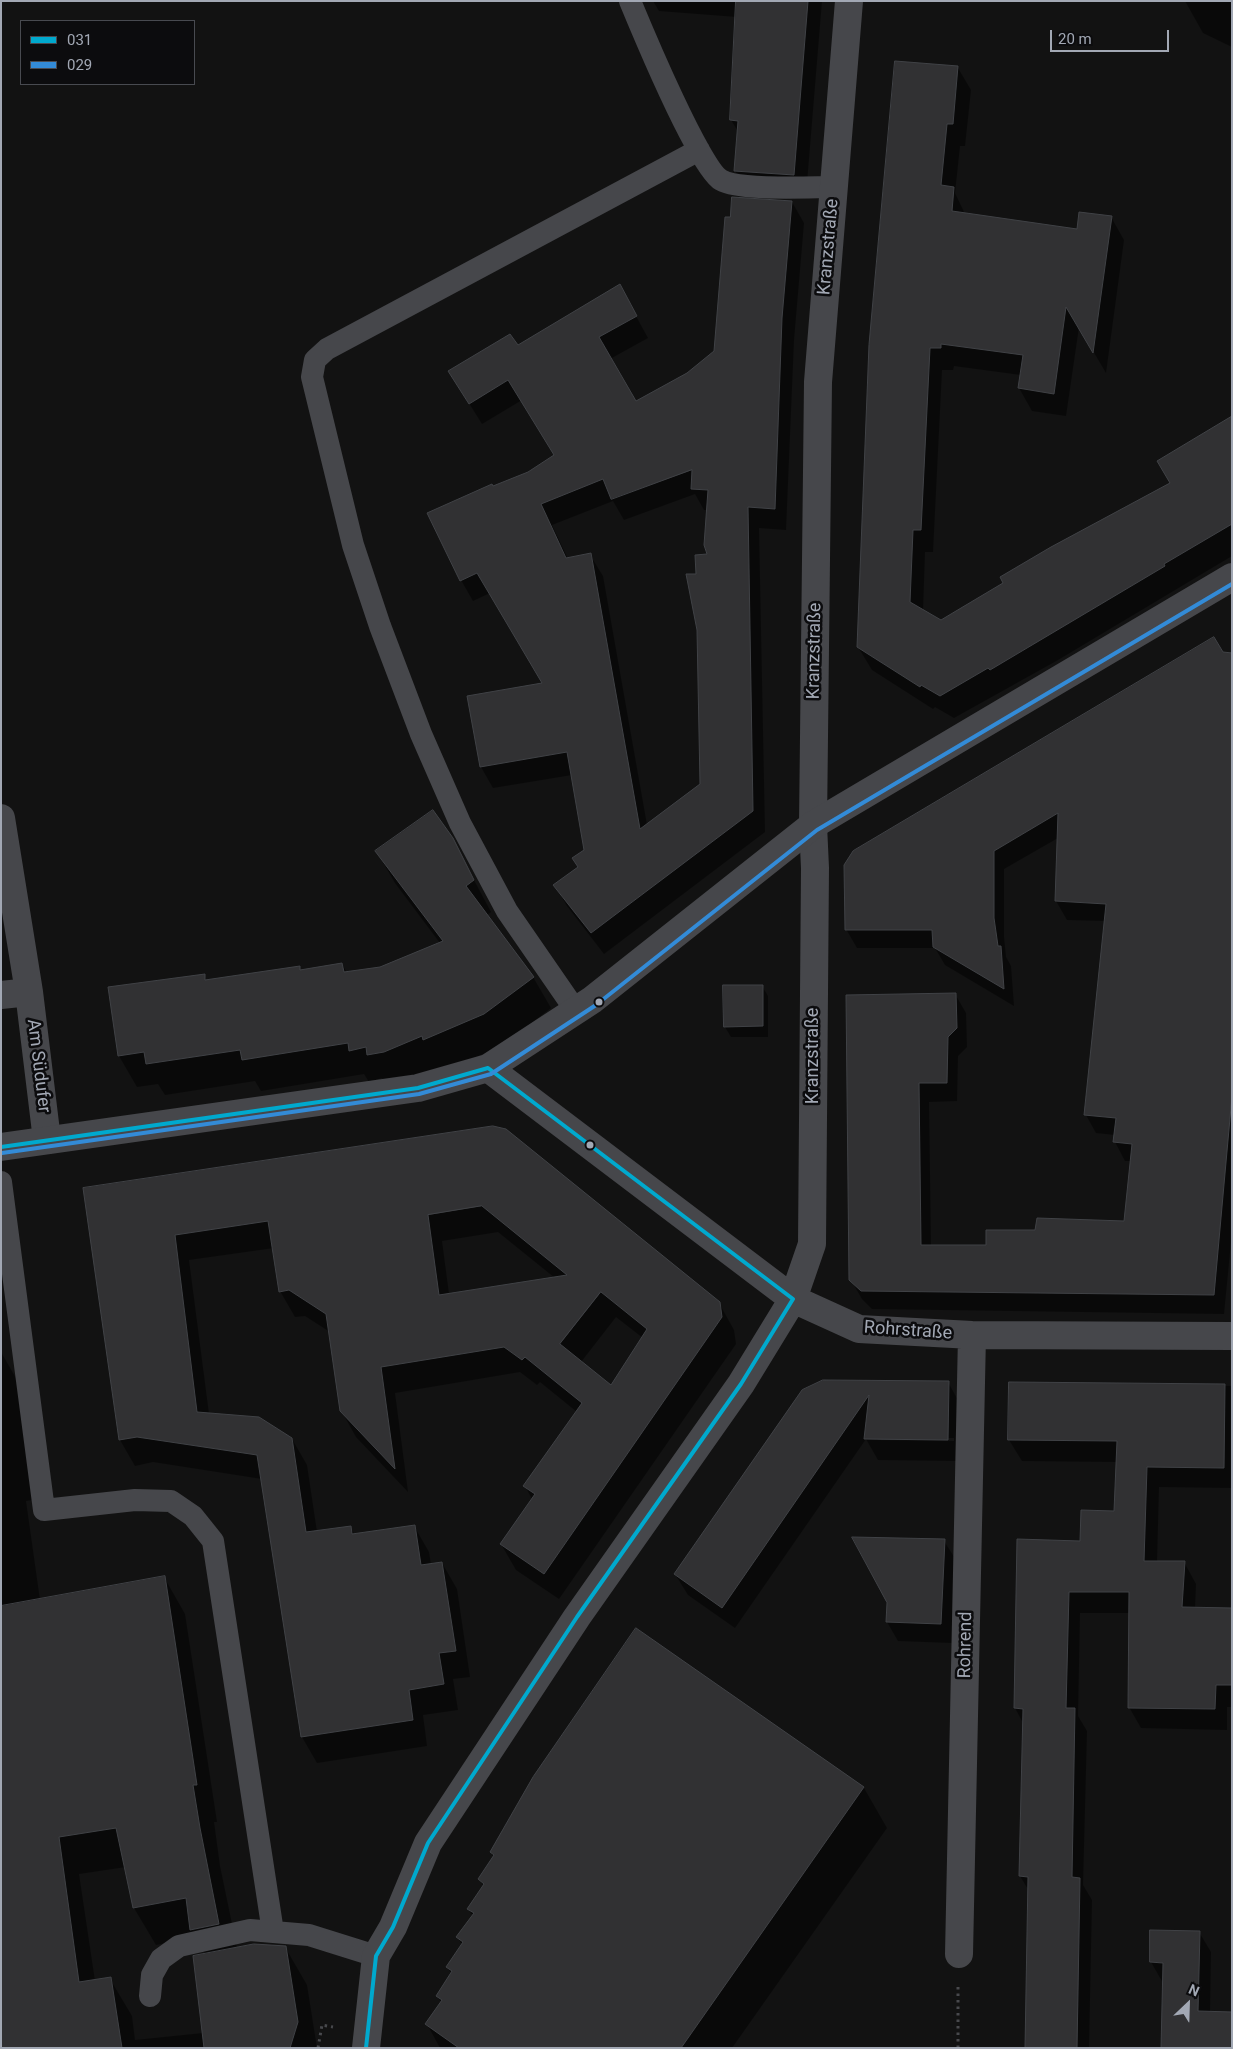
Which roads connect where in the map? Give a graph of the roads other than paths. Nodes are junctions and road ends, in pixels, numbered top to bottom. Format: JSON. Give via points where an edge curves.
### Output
{"nodes":[{"id":1,"x":630,"y":1,"type":"edge"},
{"id":2,"x":849,"y":1,"type":"edge"},
{"id":3,"x":700,"y":150,"type":"junction"},
{"id":4,"x":834,"y":187,"type":"junction"},
{"id":5,"x":1232,"y":577,"type":"edge"},
{"id":6,"x":1,"y":818,"type":"edge"},
{"id":7,"x":813,"y":825,"type":"junction"},
{"id":8,"x":29,"y":992,"type":"junction"},
{"id":9,"x":1,"y":995,"type":"edge"},
{"id":10,"x":576,"y":1011,"type":"junction"},
{"id":11,"x":488,"y":1068,"type":"junction"},
{"id":12,"x":47,"y":1140,"type":"junction"},
{"id":13,"x":1,"y":1147,"type":"edge"},
{"id":14,"x":1,"y":1182,"type":"edge"},
{"id":15,"x":793,"y":1300,"type":"junction"},
{"id":16,"x":972,"y":1335,"type":"junction"},
{"id":17,"x":1232,"y":1336,"type":"edge"},
{"id":18,"x":273,"y":1932,"type":"junction"},
{"id":19,"x":958,"y":1954,"type":"road end"},
{"id":20,"x":376,"y":1956,"type":"junction"},
{"id":21,"x":150,"y":1996,"type":"dead end"},
{"id":22,"x":366,"y":2048,"type":"edge"}],
"edges":[{"from":1,"to":3,"type":"lane"},
{"from":2,"to":4,"type":"street","name":"Kranzstraße"},
{"from":3,"to":4,"type":"lane","via":[[708,167],[720,180],[753,187]]},
{"from":3,"to":10,"type":"lane","via":[[327,349],[315,360],[312,377],[352,545],[421,734],[460,823],[507,911]]},
{"from":4,"to":7,"type":"street","name":"Kranzstraße","via":[[818,382]]},
{"from":5,"to":7,"type":"street"},
{"from":6,"to":8,"type":"street","name":"Am Südufer"},
{"from":7,"to":10,"type":"street"},
{"from":7,"to":15,"type":"street","name":"Kranzstraße","via":[[812,1244]]},
{"from":8,"to":9,"type":"street"},
{"from":8,"to":12,"type":"street","name":"Am Südufer"},
{"from":10,"to":11,"type":"street"},
{"from":11,"to":12,"type":"street","via":[[418,1088]]},
{"from":11,"to":15,"type":"street","name":"Rohrstraße"},
{"from":12,"to":13,"type":"street"},
{"from":14,"to":18,"type":"lane","via":[[44,1510],[135,1500],[171,1501],[193,1516],[213,1540]]},
{"from":15,"to":16,"type":"street","name":"Rohrstraße","via":[[859,1329]]},
{"from":15,"to":20,"type":"street","name":"Kranzstraße","via":[[741,1384],[577,1617],[428,1843],[393,1927]]},
{"from":16,"to":17,"type":"street","name":"Rohrstraße"},
{"from":16,"to":19,"type":"street","name":"Rohrend"},
{"from":18,"to":20,"type":"lane","via":[[309,1935]]},
{"from":18,"to":21,"type":"lane","via":[[250,1930],[179,1946],[161,1959],[152,1975]]},
{"from":20,"to":22,"type":"street"}]}
